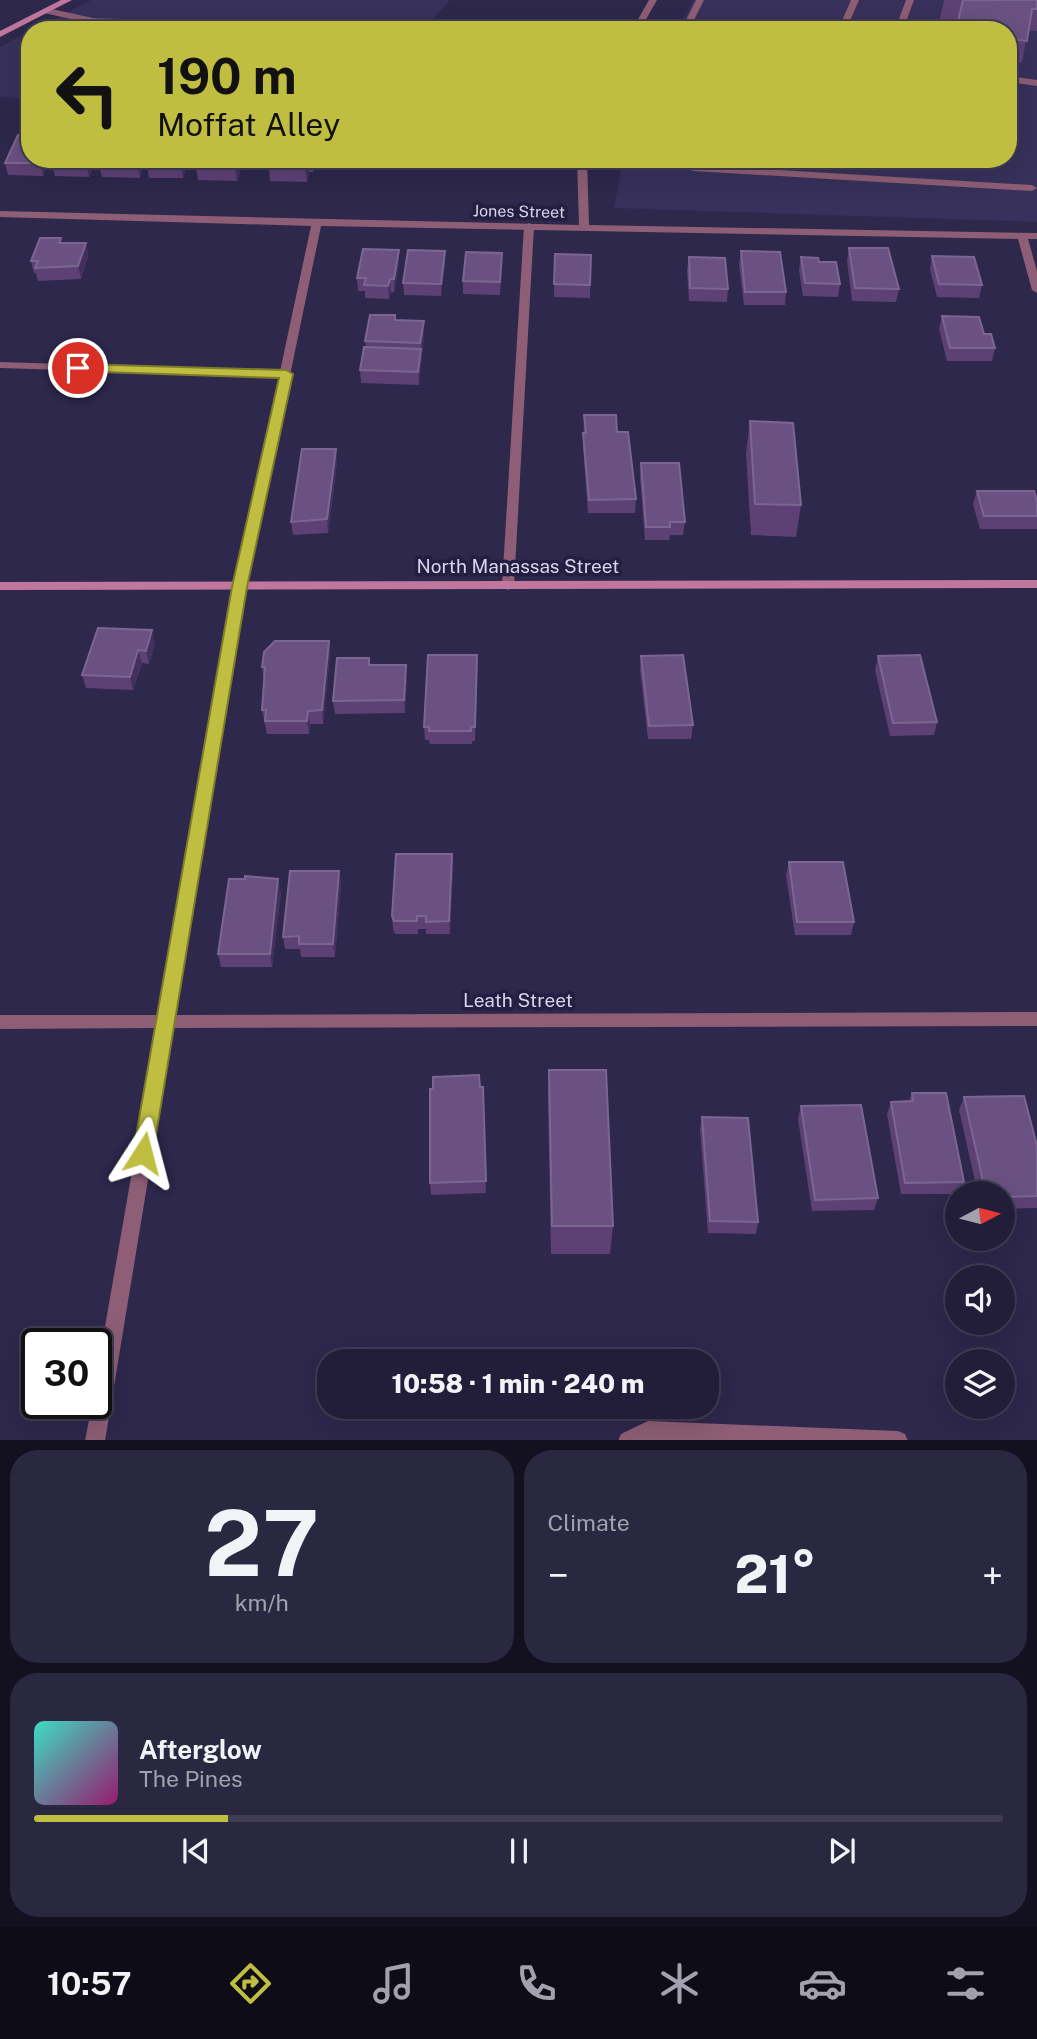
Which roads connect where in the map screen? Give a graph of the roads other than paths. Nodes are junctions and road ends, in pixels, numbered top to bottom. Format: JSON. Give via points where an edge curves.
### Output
{"nodes":[{"id":1,"x":68,"y":0,"type":"edge"},
{"id":2,"x":653,"y":0,"type":"edge"},
{"id":3,"x":700,"y":0,"type":"edge"},
{"id":4,"x":855,"y":0,"type":"edge"},
{"id":5,"x":910,"y":0,"type":"edge"},
{"id":6,"x":47,"y":11,"type":"junction"},
{"id":7,"x":27,"y":21,"type":"edge"},
{"id":8,"x":93,"y":21,"type":"edge"},
{"id":9,"x":641,"y":21,"type":"edge"},
{"id":10,"x":690,"y":21,"type":"edge"},
{"id":11,"x":846,"y":21,"type":"edge"},
{"id":12,"x":902,"y":21,"type":"edge"},
{"id":13,"x":21,"y":24,"type":"edge"},
{"id":14,"x":0,"y":34,"type":"edge"},
{"id":15,"x":1017,"y":80,"type":"edge"},
{"id":16,"x":1037,"y":83,"type":"edge"},
{"id":17,"x":582,"y":168,"type":"edge"},
{"id":18,"x":693,"y":168,"type":"edge"},
{"id":19,"x":1032,"y":188,"type":"dead end"},
{"id":20,"x":0,"y":214,"type":"edge"},
{"id":21,"x":317,"y":223,"type":"junction"},
{"id":22,"x":529,"y":226,"type":"junction"},
{"id":23,"x":584,"y":228,"type":"junction"},
{"id":24,"x":1022,"y":235,"type":"junction"},
{"id":25,"x":1037,"y":236,"type":"edge"},
{"id":26,"x":1037,"y":290,"type":"edge"},
{"id":27,"x":0,"y":365,"type":"edge"},
{"id":28,"x":286,"y":374,"type":"junction"},
{"id":29,"x":1037,"y":584,"type":"edge"},
{"id":30,"x":0,"y":586,"type":"edge"},
{"id":31,"x":508,"y":586,"type":"junction"},
{"id":32,"x":240,"y":587,"type":"junction"},
{"id":33,"x":1037,"y":1019,"type":"edge"},
{"id":34,"x":0,"y":1022,"type":"edge"},
{"id":35,"x":165,"y":1022,"type":"junction"},
{"id":36,"x":95,"y":1440,"type":"edge"},
{"id":37,"x":628,"y":1440,"type":"edge"},
{"id":38,"x":898,"y":1440,"type":"edge"}],
"edges":[{"from":1,"to":6,"type":"street"},
{"from":2,"to":9,"type":"street"},
{"from":3,"to":10,"type":"street"},
{"from":4,"to":11,"type":"street"},
{"from":5,"to":12,"type":"street"},
{"from":6,"to":7,"type":"street"},
{"from":6,"to":8,"type":"street"},
{"from":13,"to":14,"type":"street"},
{"from":15,"to":16,"type":"street"},
{"from":17,"to":23,"type":"street"},
{"from":18,"to":19,"type":"street"},
{"from":20,"to":21,"type":"street","name":"Jones Street"},
{"from":21,"to":22,"type":"street","name":"Jones Street"},
{"from":21,"to":28,"type":"street"},
{"from":22,"to":23,"type":"street","name":"Jones Street"},
{"from":22,"to":31,"type":"street"},
{"from":23,"to":24,"type":"street","name":"Jones Street"},
{"from":24,"to":25,"type":"street","name":"Jones Street"},
{"from":24,"to":26,"type":"street"},
{"from":27,"to":28,"type":"street"},
{"from":28,"to":32,"type":"street"},
{"from":29,"to":31,"type":"street","name":"North Manassas Street"},
{"from":30,"to":32,"type":"street","name":"North Manassas Street"},
{"from":31,"to":32,"type":"street","name":"North Manassas Street"},
{"from":32,"to":35,"type":"street"},
{"from":33,"to":35,"type":"street","name":"Leath Street"},
{"from":34,"to":35,"type":"street","name":"Leath Street"},
{"from":35,"to":36,"type":"street"},
{"from":37,"to":38,"type":"street","via":[[648,1431]]}]}
